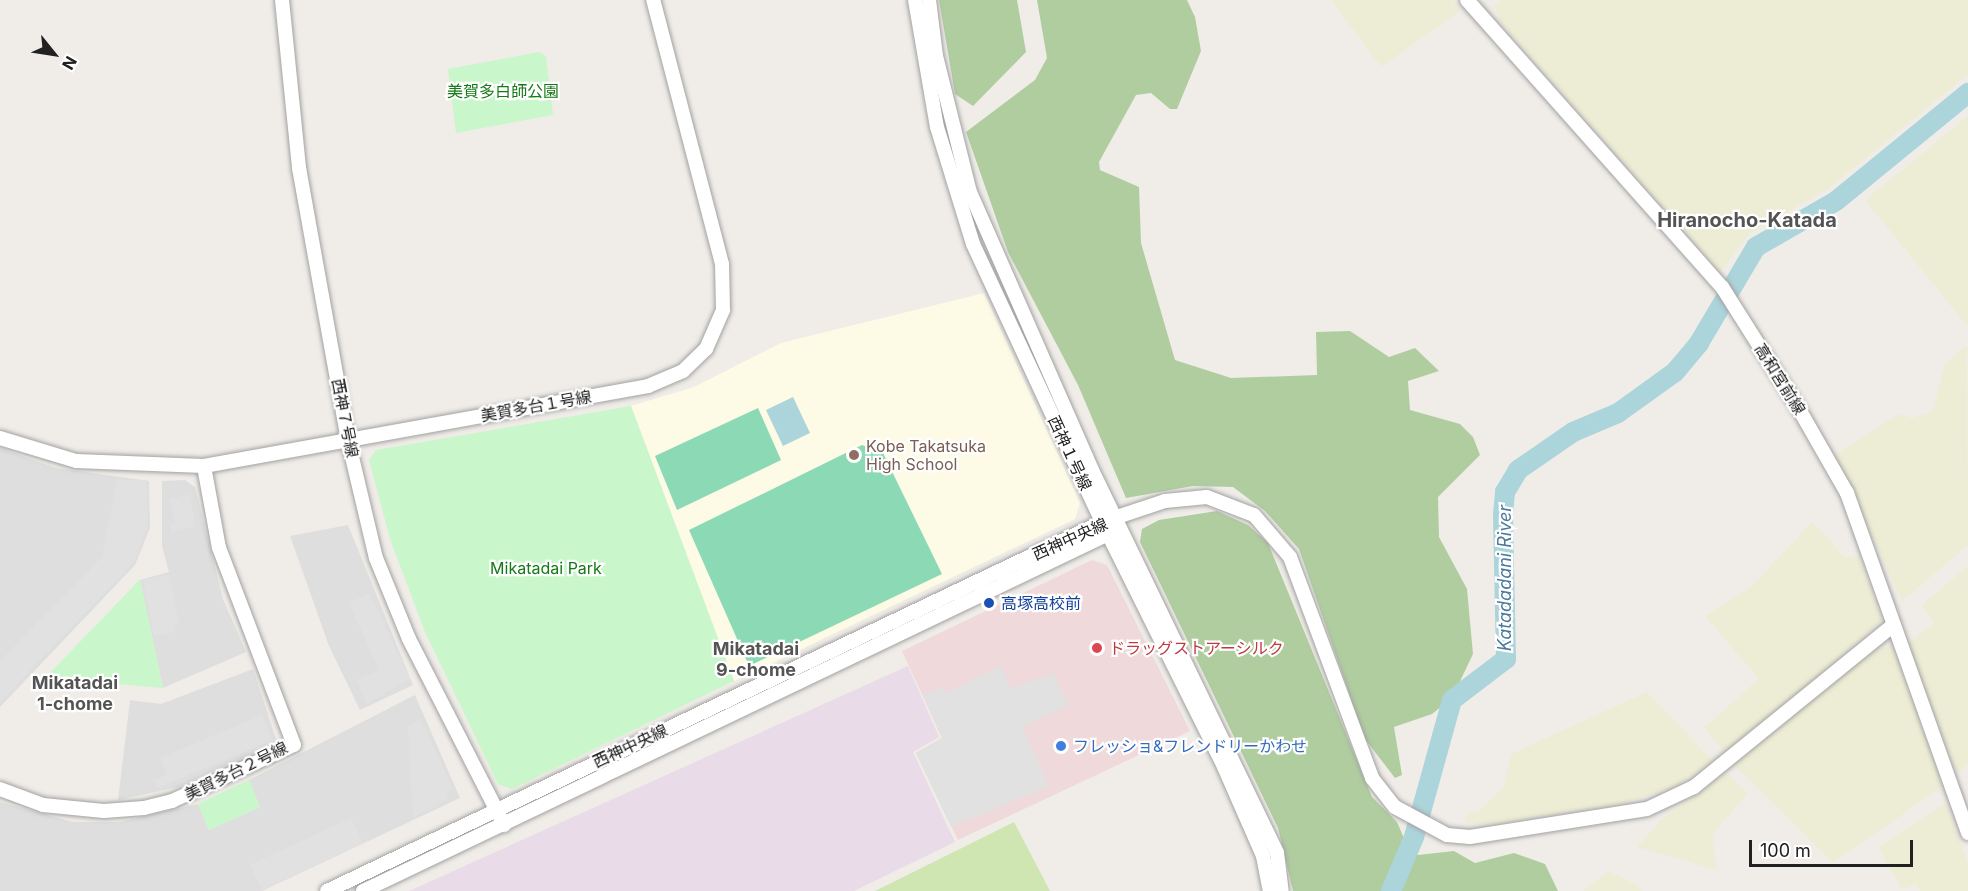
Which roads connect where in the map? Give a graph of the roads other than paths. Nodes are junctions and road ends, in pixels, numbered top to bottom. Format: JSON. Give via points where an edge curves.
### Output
{"nodes":[{"id":1,"x":282,"y":0,"type":"edge"},
{"id":2,"x":653,"y":0,"type":"edge"},
{"id":3,"x":915,"y":0,"type":"edge"},
{"id":4,"x":929,"y":0,"type":"edge"},
{"id":5,"x":1467,"y":0,"type":"edge"},
{"id":6,"x":0,"y":438,"type":"edge"},
{"id":7,"x":348,"y":440,"type":"junction"},
{"id":8,"x":204,"y":466,"type":"junction"},
{"id":9,"x":1117,"y":519,"type":"junction"},
{"id":10,"x":1105,"y":528,"type":"junction"},
{"id":11,"x":1893,"y":625,"type":"junction"},
{"id":12,"x":0,"y":789,"type":"edge"},
{"id":13,"x":496,"y":810,"type":"junction"},
{"id":14,"x":504,"y":825,"type":"junction"},
{"id":15,"x":1968,"y":832,"type":"edge"},
{"id":16,"x":327,"y":891,"type":"edge"},
{"id":17,"x":363,"y":891,"type":"edge"},
{"id":18,"x":1270,"y":891,"type":"edge"},
{"id":19,"x":1282,"y":891,"type":"edge"}],
"edges":[{"from":1,"to":7,"type":"street","name":"西神７号線","via":[[299,168]]},
{"from":2,"to":7,"type":"street","name":"美賀多台１号線","via":[[722,264],[723,310],[706,349],[683,371],[648,386]]},
{"from":3,"to":10,"type":"street","name":"西神１号線","via":[[937,127],[973,243]]},
{"from":4,"to":9,"type":"street","name":"西神１号線","via":[[936,56],[970,192]]},
{"from":5,"to":11,"type":"street","name":"高和宮前線","via":[[1726,295],[1847,493]]},
{"from":6,"to":8,"type":"street","name":"美賀多台１号線","via":[[76,461]]},
{"from":7,"to":8,"type":"street","name":"美賀多台１号線"},
{"from":7,"to":13,"type":"street","name":"西神７号線","via":[[376,558],[405,629]]},
{"from":8,"to":12,"type":"street","name":"美賀多台２号線","via":[[226,568],[294,745],[172,801],[144,808],[43,805]]},
{"from":9,"to":10,"type":"street","name":"西神中央線"},
{"from":9,"to":11,"type":"street","via":[[1165,501],[1207,497],[1254,515],[1290,557],[1372,778],[1410,818],[1429,830],[1470,837],[1647,809],[1694,787]]},
{"from":9,"to":19,"type":"street","name":"西神１号線","via":[[1272,843]]},
{"from":10,"to":13,"type":"street","name":"西神中央線"},
{"from":10,"to":14,"type":"street","name":"西神中央線"},
{"from":10,"to":18,"type":"street","name":"西神１号線","via":[[1224,767],[1263,856]]},
{"from":11,"to":15,"type":"street","name":"高和宮前線"},
{"from":13,"to":14,"type":"street","name":"西神７号線"},
{"from":13,"to":16,"type":"street","name":"西神中央線"},
{"from":14,"to":17,"type":"street","name":"西神中央線"}]}
